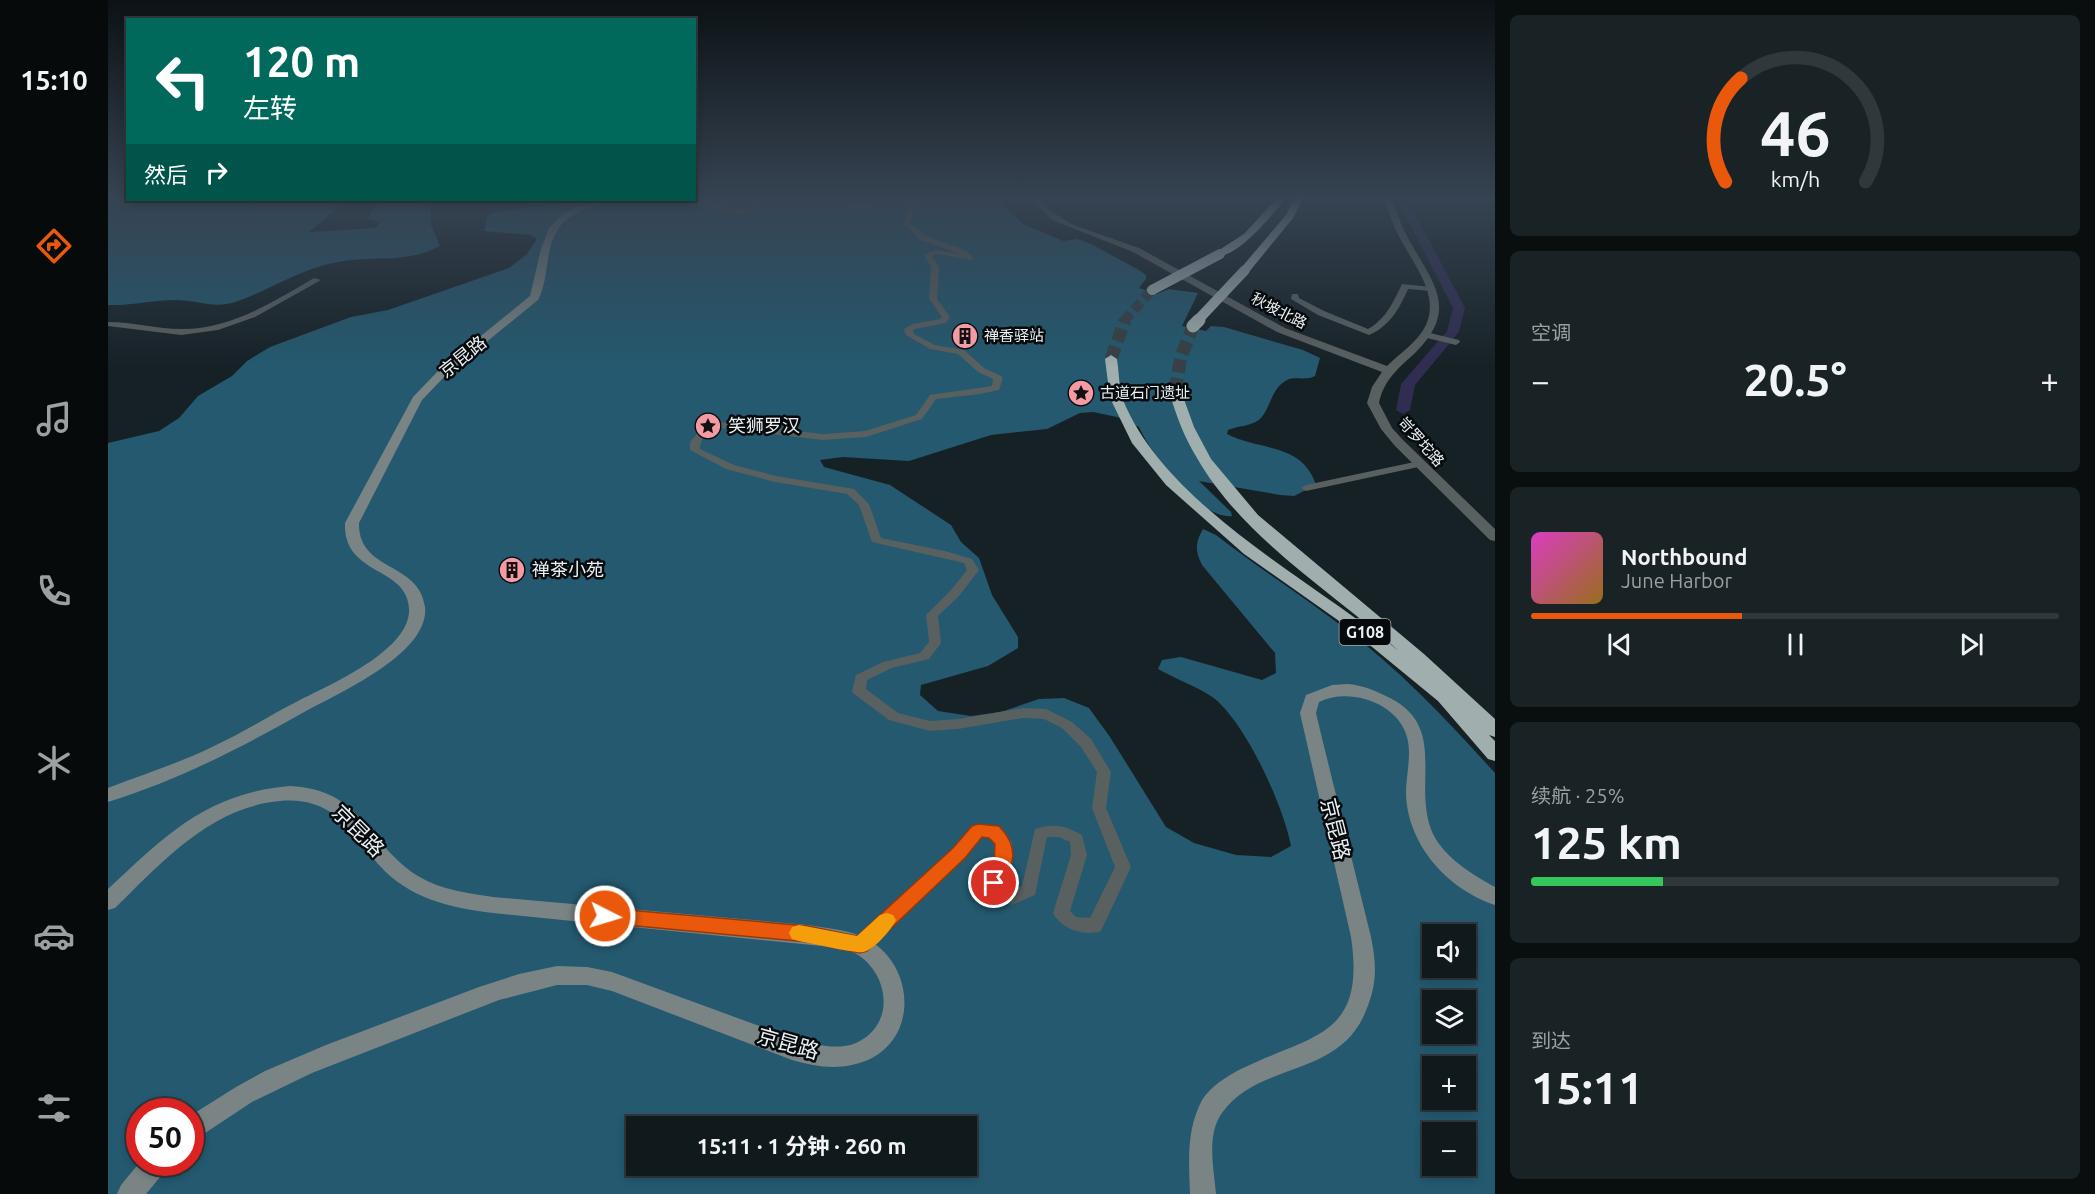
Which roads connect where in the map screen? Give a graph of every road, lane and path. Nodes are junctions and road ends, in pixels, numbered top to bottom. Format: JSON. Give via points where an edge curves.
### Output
{"nodes":[{"id":1,"x":546,"y":255,"type":"edge"},
{"id":2,"x":929,"y":255,"type":"edge"},
{"id":3,"x":951,"y":255,"type":"edge"},
{"id":4,"x":966,"y":255,"type":"edge"},
{"id":5,"x":1145,"y":255,"type":"edge"},
{"id":6,"x":1219,"y":255,"type":"edge"},
{"id":7,"x":1258,"y":255,"type":"edge"},
{"id":8,"x":1415,"y":255,"type":"edge"},
{"id":9,"x":317,"y":280,"type":"dead end"},
{"id":10,"x":1432,"y":289,"type":"junction"},
{"id":11,"x":1152,"y":290,"type":"tunnel mouth"},
{"id":12,"x":1295,"y":296,"type":"dead end"},
{"id":13,"x":108,"y":324,"type":"edge"},
{"id":14,"x":1193,"y":326,"type":"tunnel mouth"},
{"id":15,"x":1426,"y":335,"type":"junction"},
{"id":16,"x":1455,"y":341,"type":"dead end"},
{"id":17,"x":1111,"y":359,"type":"tunnel mouth"},
{"id":18,"x":1388,"y":369,"type":"junction"},
{"id":19,"x":1176,"y":396,"type":"tunnel mouth"},
{"id":20,"x":1419,"y":464,"type":"junction"},
{"id":21,"x":1306,"y":488,"type":"dead end"},
{"id":22,"x":1495,"y":537,"type":"edge"},
{"id":23,"x":1495,"y":730,"type":"edge"},
{"id":24,"x":1495,"y":754,"type":"edge"},
{"id":25,"x":108,"y":795,"type":"edge"},
{"id":26,"x":1495,"y":897,"type":"edge"},
{"id":27,"x":108,"y":902,"type":"edge"},
{"id":28,"x":860,"y":945,"type":"junction"},
{"id":29,"x":204,"y":1121,"type":"edge"},
{"id":30,"x":145,"y":1176,"type":"edge"},
{"id":31,"x":130,"y":1194,"type":"edge"},
{"id":32,"x":1203,"y":1194,"type":"edge"}],
"edges":[{"from":1,"to":25,"type":"main road","name":"京昆路","via":[[534,298],[443,372],[417,399],[352,523],[351,539],[358,552],[404,581],[415,596],[416,616],[406,638],[349,681],[235,743]]},
{"from":2,"to":28,"type":"street","via":[[935,267],[933,299],[946,317],[934,324],[912,326],[908,329],[910,335],[933,347],[961,352],[981,370],[998,378],[996,388],[933,397],[919,417],[866,434],[823,437],[719,425],[703,432],[695,450],[730,466],[775,479],[850,491],[864,504],[876,540],[968,561],[973,570],[932,615],[935,643],[924,656],[888,665],[861,678],[859,691],[894,717],[930,726],[1023,713],[1046,714],[1067,725],[1086,743],[1104,772],[1099,808],[1123,867],[1095,926],[1072,923],[1061,913],[1079,855],[1077,839],[1060,830],[1041,833],[1029,890],[1012,898],[1000,892],[994,883],[1003,866],[1004,842],[993,831],[978,830],[959,853]]},
{"from":3,"to":4,"type":"street","via":[[970,258]]},
{"from":5,"to":18,"type":"street","name":"秋坡北路","via":[[1279,329]]},
{"from":6,"to":11,"type":"highway","bridge":true},
{"from":7,"to":14,"type":"highway","bridge":true},
{"from":8,"to":10,"type":"street","name":"岢罗坨路"},
{"from":9,"to":13,"type":"street","via":[[247,318],[212,328],[181,332],[132,323]]},
{"from":10,"to":12,"type":"street","via":[[1405,286],[1394,312],[1382,326],[1369,332],[1321,313]]},
{"from":10,"to":15,"type":"street","name":"岢罗坨路","via":[[1436,306]]},
{"from":15,"to":16,"type":"street"},
{"from":15,"to":18,"type":"street","name":"岢罗坨路"},
{"from":17,"to":24,"type":"highway","number":"G108","via":[[1116,398],[1139,443],[1171,482],[1220,527],[1354,624],[1444,697]]},
{"from":18,"to":20,"type":"street","name":"岢罗坨路","via":[[1373,403],[1388,429]]},
{"from":19,"to":23,"type":"highway","number":"G108","via":[[1199,452],[1243,507],[1289,551],[1450,684]]},
{"from":20,"to":21,"type":"street"},
{"from":20,"to":22,"type":"street","name":"岢罗坨路"},
{"from":26,"to":32,"type":"main road","name":"京昆路","via":[[1438,856],[1424,835],[1416,814],[1417,740],[1403,713],[1385,700],[1363,692],[1342,689],[1312,699],[1308,712],[1311,730],[1365,960],[1363,994],[1357,1010],[1337,1036],[1320,1048],[1236,1082],[1218,1096],[1206,1115],[1198,1146]]},
{"from":27,"to":28,"type":"main road","name":"京昆路","via":[[205,817],[251,796],[299,793],[333,803],[398,872],[429,892],[447,898],[808,934]]},
{"from":28,"to":29,"type":"main road","name":"京昆路","via":[[886,971],[894,987],[895,1004],[882,1035],[871,1047],[855,1055],[811,1055],[616,982],[572,975],[486,995],[286,1074]]},
{"from":30,"to":31,"type":"main road"}]}
